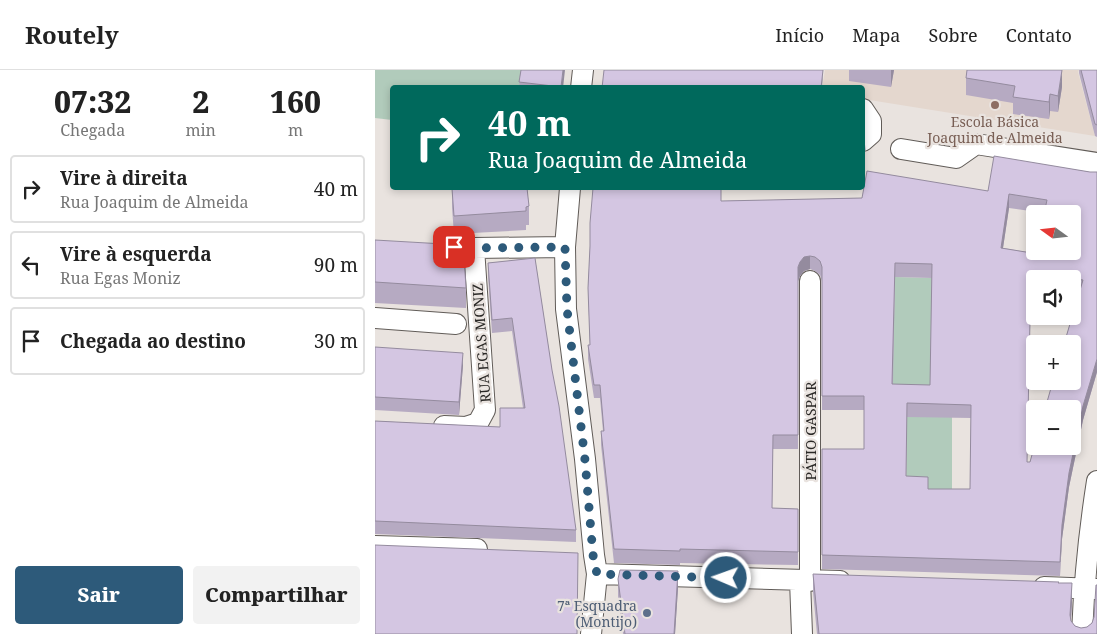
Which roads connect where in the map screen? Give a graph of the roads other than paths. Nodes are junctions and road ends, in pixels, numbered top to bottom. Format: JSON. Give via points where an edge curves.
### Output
{"nodes":[{"id":1,"x":583,"y":70,"type":"edge"},
{"id":2,"x":581,"y":85,"type":"edge"},
{"id":3,"x":865,"y":112,"type":"edge"},
{"id":4,"x":865,"y":139,"type":"edge"},
{"id":5,"x":901,"y":149,"type":"dead end"},
{"id":6,"x":1097,"y":163,"type":"edge"},
{"id":7,"x":570,"y":190,"type":"edge"},
{"id":8,"x":444,"y":246,"type":"edge"},
{"id":9,"x":565,"y":247,"type":"junction"},
{"id":10,"x":474,"y":248,"type":"junction"},
{"id":11,"x":810,"y":282,"type":"dead end"},
{"id":12,"x":375,"y":318,"type":"edge"},
{"id":13,"x":455,"y":324,"type":"dead end"},
{"id":14,"x":429,"y":425,"type":"edge"},
{"id":15,"x":1097,"y":481,"type":"edge"},
{"id":16,"x":375,"y":546,"type":"edge"},
{"id":17,"x":493,"y":550,"type":"edge"},
{"id":18,"x":590,"y":561,"type":"junction"},
{"id":19,"x":805,"y":580,"type":"junction"},
{"id":20,"x":859,"y":582,"type":"edge"},
{"id":21,"x":1025,"y":587,"type":"edge"},
{"id":22,"x":1090,"y":589,"type":"edge"},
{"id":23,"x":591,"y":634,"type":"edge"},
{"id":24,"x":802,"y":634,"type":"edge"},
{"id":25,"x":1082,"y":634,"type":"edge"}],
"edges":[{"from":1,"to":2,"type":"street"},
{"from":3,"to":4,"type":"street","via":[[871,121],[871,134]]},
{"from":5,"to":6,"type":"street","via":[[956,158],[976,144]]},
{"from":7,"to":9,"type":"street"},
{"from":8,"to":10,"type":"street"},
{"from":9,"to":10,"type":"street"},
{"from":9,"to":18,"type":"street","via":[[567,309],[585,460]]},
{"from":10,"to":14,"type":"street","name":"RUA EGAS MONIZ","via":[[485,410],[478,423],[466,427]]},
{"from":11,"to":19,"type":"street","name":"PÁTIO GASPAR"},
{"from":12,"to":13,"type":"street"},
{"from":15,"to":22,"type":"street","via":[[1091,516]]},
{"from":16,"to":17,"type":"street"},
{"from":18,"to":19,"type":"street"},
{"from":18,"to":23,"type":"street"},
{"from":19,"to":20,"type":"street"},
{"from":19,"to":24,"type":"street","name":"PÁTIO GASPAR"},
{"from":21,"to":22,"type":"street"},
{"from":22,"to":25,"type":"street"}]}
